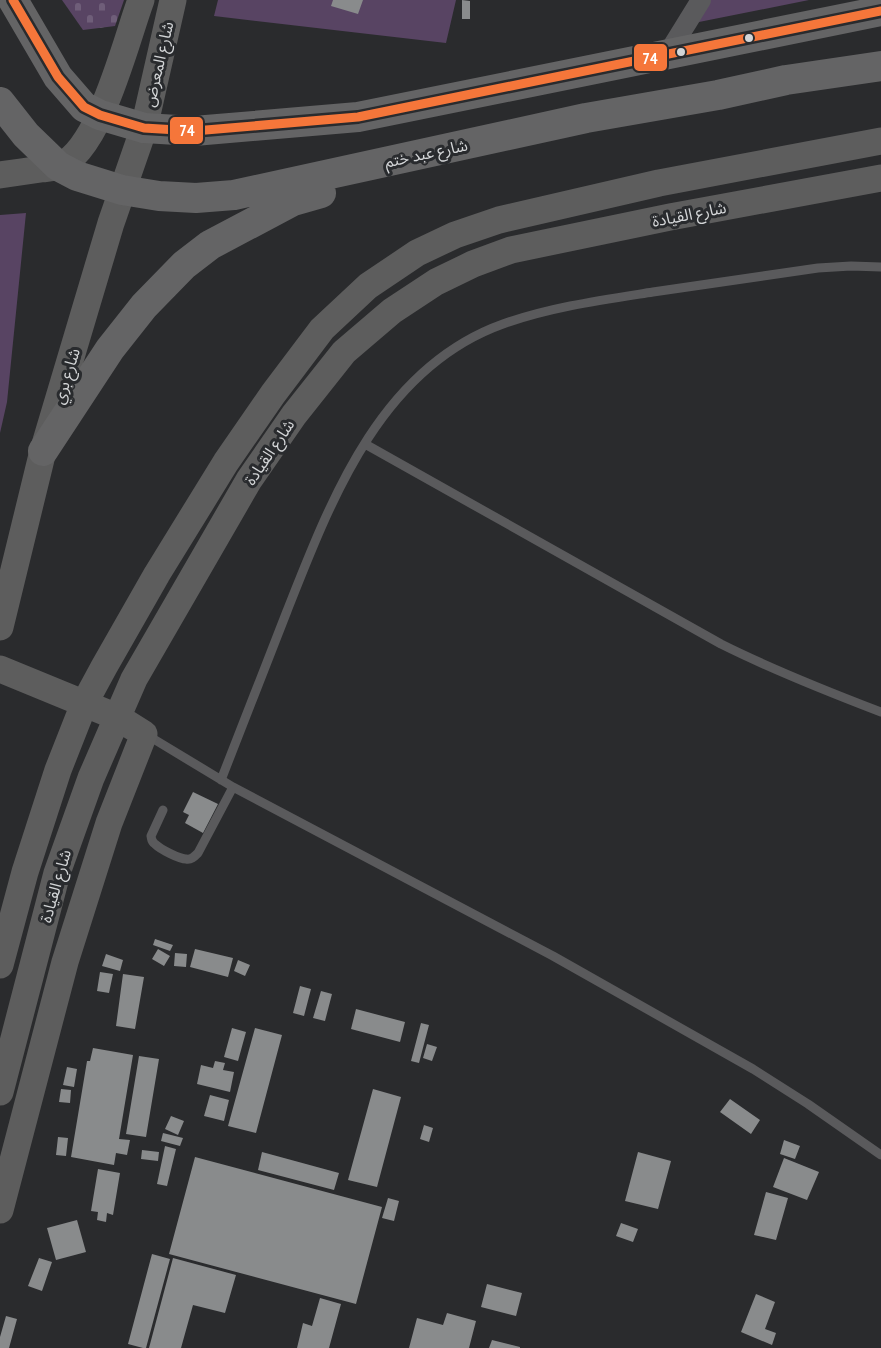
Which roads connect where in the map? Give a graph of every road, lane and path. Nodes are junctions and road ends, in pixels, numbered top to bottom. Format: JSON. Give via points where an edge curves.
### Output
{"nodes":[{"id":1,"x":13,"y":0,"type":"edge"},
{"id":2,"x":141,"y":0,"type":"edge"},
{"id":3,"x":173,"y":0,"type":"edge"},
{"id":4,"x":701,"y":0,"type":"edge"},
{"id":5,"x":881,"y":11,"type":"edge"},
{"id":6,"x":668,"y":55,"type":"junction"},
{"id":7,"x":881,"y":66,"type":"edge"},
{"id":8,"x":0,"y":102,"type":"edge"},
{"id":9,"x":100,"y":115,"type":"junction"},
{"id":10,"x":144,"y":128,"type":"junction"},
{"id":11,"x":881,"y":141,"type":"edge"},
{"id":12,"x":404,"y":158,"type":"junction"},
{"id":13,"x":58,"y":166,"type":"junction"},
{"id":14,"x":0,"y":175,"type":"edge"},
{"id":15,"x":881,"y":178,"type":"edge"},
{"id":16,"x":122,"y":190,"type":"junction"},
{"id":17,"x":881,"y":267,"type":"edge"},
{"id":18,"x":365,"y":444,"type":"junction"},
{"id":19,"x":44,"y":451,"type":"junction"},
{"id":20,"x":0,"y":627,"type":"edge"},
{"id":21,"x":0,"y":669,"type":"edge"},
{"id":22,"x":84,"y":704,"type":"junction"},
{"id":23,"x":881,"y":712,"type":"edge"},
{"id":24,"x":117,"y":717,"type":"junction"},
{"id":25,"x":144,"y":734,"type":"junction"},
{"id":26,"x":221,"y":780,"type":"junction"},
{"id":27,"x":233,"y":787,"type":"junction"},
{"id":28,"x":163,"y":810,"type":"dead end"},
{"id":29,"x":0,"y":965,"type":"edge"},
{"id":30,"x":0,"y":1092,"type":"edge"},
{"id":31,"x":881,"y":1155,"type":"edge"},
{"id":32,"x":0,"y":1210,"type":"edge"}],
"edges":[{"from":1,"to":9,"type":"main road","via":[[58,77],[84,107]]},
{"from":2,"to":9,"type":"main road","name":"شارع المعرض"},
{"from":3,"to":10,"type":"main road","name":"شارع المعرض"},
{"from":4,"to":6,"type":"street"},
{"from":5,"to":6,"type":"main road"},
{"from":6,"to":10,"type":"main road","via":[[358,117],[194,131]]},
{"from":7,"to":12,"type":"main road","name":"شارع عبد ختم","via":[[585,118]]},
{"from":8,"to":13,"type":"main road","name":"شارع عبد ختم"},
{"from":9,"to":10,"type":"main road"},
{"from":9,"to":13,"type":"main road","name":"شارع المعرض","via":[[79,150]]},
{"from":10,"to":16,"type":"main road","name":"شارع بري"},
{"from":11,"to":22,"type":"main road","name":"شارع القيادة","via":[[658,183],[499,220],[417,253],[368,286],[322,329],[226,462]]},
{"from":12,"to":16,"type":"main road","name":"شارع عبد ختم","via":[[234,195],[196,198]]},
{"from":12,"to":19,"type":"main road","via":[[369,179],[293,201],[210,246],[184,265],[110,349]]},
{"from":13,"to":14,"type":"main road"},
{"from":13,"to":16,"type":"main road","name":"شارع عبد ختم"},
{"from":15,"to":24,"type":"main road","name":"شارع القيادة","via":[[511,250],[436,282],[392,311],[344,352],[249,480],[134,679]]},
{"from":16,"to":19,"type":"main road","name":"شارع بري"},
{"from":17,"to":18,"type":"lane","via":[[818,267],[588,302],[502,324],[457,346],[435,362],[385,414]]},
{"from":18,"to":23,"type":"lane","via":[[721,644],[806,684]]},
{"from":18,"to":26,"type":"lane","via":[[316,537]]},
{"from":19,"to":20,"type":"main road","name":"شارع بري"},
{"from":21,"to":22,"type":"main road"},
{"from":22,"to":24,"type":"main road"},
{"from":22,"to":29,"type":"main road","name":"شارع القيادة","via":[[42,816]]},
{"from":24,"to":25,"type":"main road"},
{"from":24,"to":30,"type":"main road","name":"شارع القيادة","via":[[57,873]]},
{"from":25,"to":26,"type":"lane"},
{"from":25,"to":32,"type":"main road","name":"شارع القيادة","via":[[109,823],[74,932]]},
{"from":26,"to":27,"type":"lane"},
{"from":27,"to":28,"type":"lane","via":[[198,853],[190,859],[154,844],[151,836]]},
{"from":27,"to":31,"type":"lane","via":[[553,956],[734,1058]]}]}
